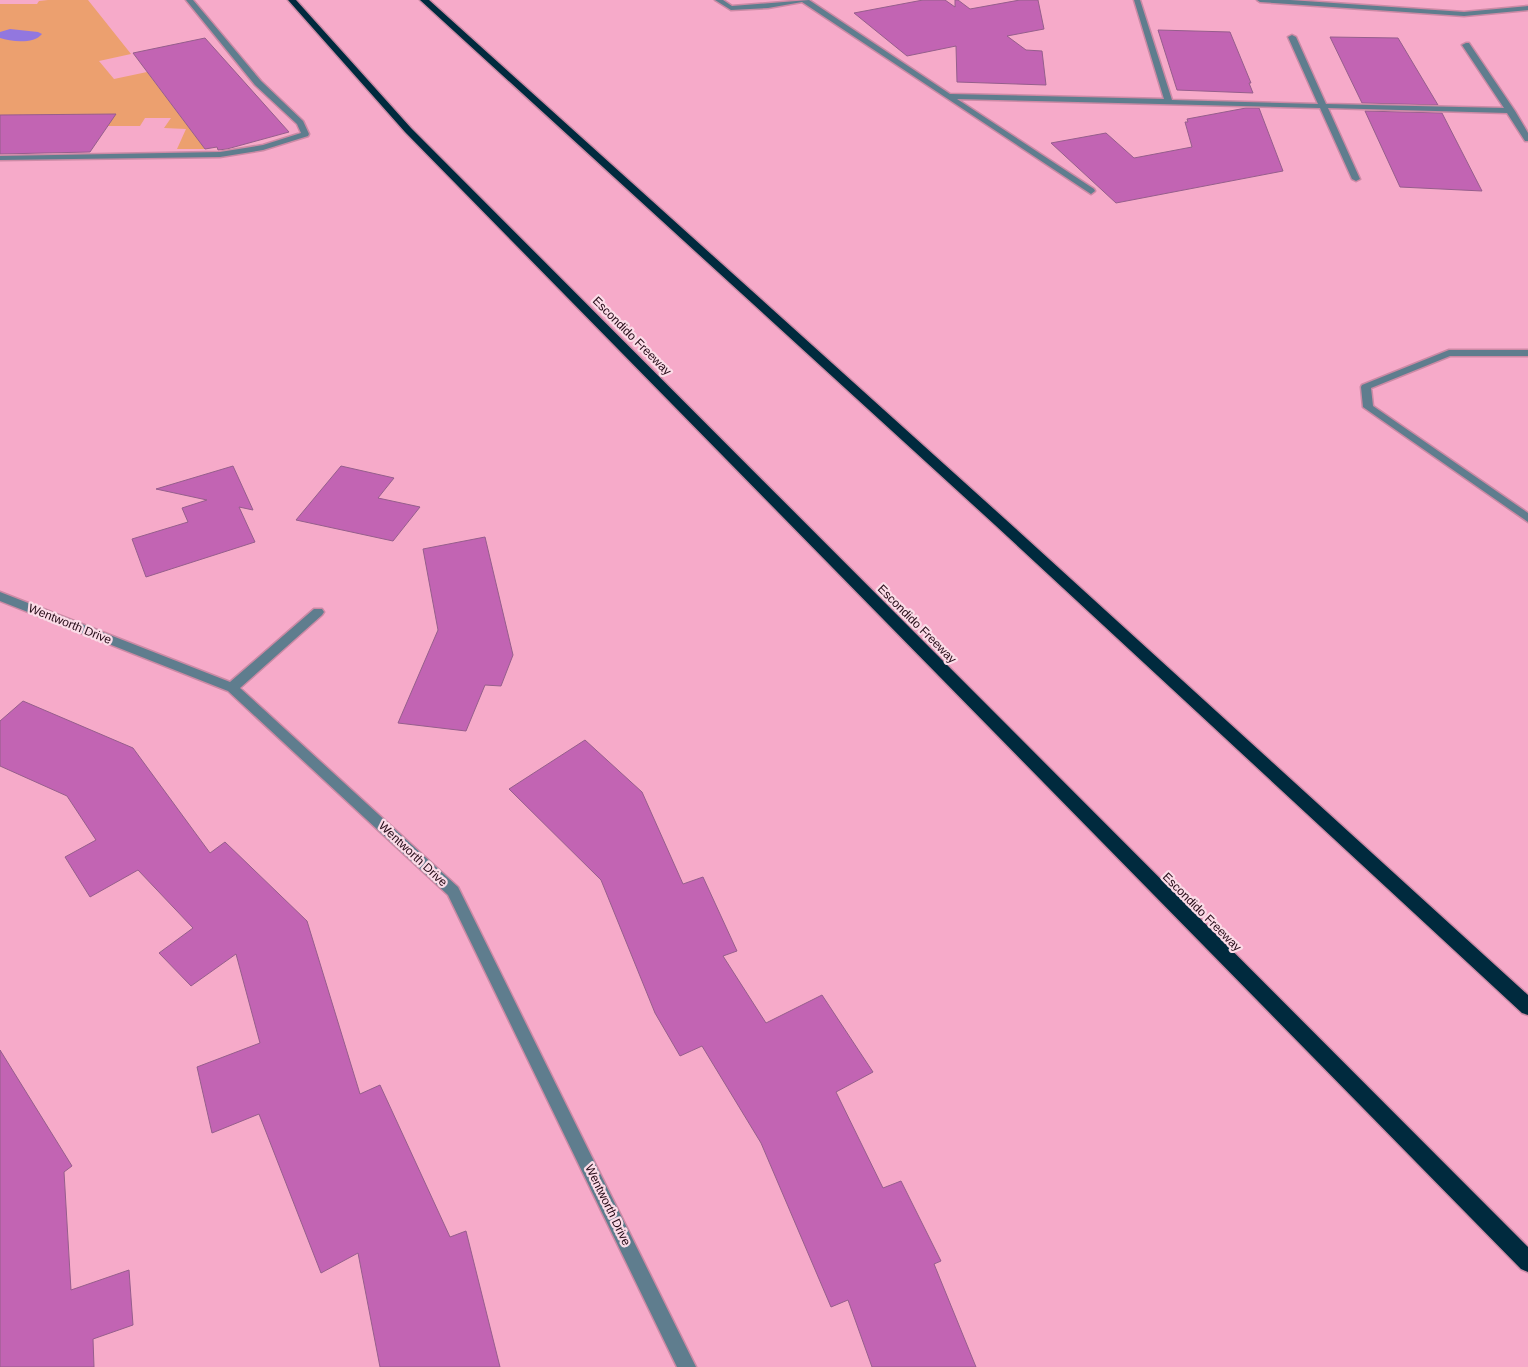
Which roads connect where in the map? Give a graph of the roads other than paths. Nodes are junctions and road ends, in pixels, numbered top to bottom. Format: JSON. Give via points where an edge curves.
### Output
{"nodes":[{"id":1,"x":189,"y":0,"type":"edge"},
{"id":2,"x":292,"y":0,"type":"edge"},
{"id":3,"x":424,"y":0,"type":"edge"},
{"id":4,"x":718,"y":0,"type":"edge"},
{"id":5,"x":802,"y":0,"type":"edge"},
{"id":6,"x":1138,"y":0,"type":"edge"},
{"id":7,"x":1260,"y":0,"type":"edge"},
{"id":8,"x":1403,"y":0,"type":"edge"},
{"id":9,"x":1528,"y":8,"type":"edge"},
{"id":10,"x":1408,"y":10,"type":"junction"},
{"id":11,"x":1292,"y":37,"type":"dead end"},
{"id":12,"x":1466,"y":45,"type":"dead end"},
{"id":13,"x":948,"y":96,"type":"junction"},
{"id":14,"x":1169,"y":103,"type":"junction"},
{"id":15,"x":1324,"y":106,"type":"junction"},
{"id":16,"x":1511,"y":110,"type":"junction"},
{"id":17,"x":1528,"y":139,"type":"edge"},
{"id":18,"x":0,"y":158,"type":"edge"},
{"id":19,"x":1356,"y":180,"type":"dead end"},
{"id":20,"x":1091,"y":191,"type":"dead end"},
{"id":21,"x":1528,"y":353,"type":"edge"},
{"id":22,"x":1528,"y":518,"type":"edge"},
{"id":23,"x":0,"y":596,"type":"edge"},
{"id":24,"x":318,"y":612,"type":"dead end"},
{"id":25,"x":232,"y":688,"type":"junction"},
{"id":26,"x":1528,"y":1007,"type":"edge"},
{"id":27,"x":1528,"y":1262,"type":"edge"},
{"id":28,"x":687,"y":1367,"type":"edge"}],
"edges":[{"from":1,"to":18,"type":"street","via":[[258,83],[300,124],[305,134],[256,149],[206,156]]},
{"from":2,"to":27,"type":"highway","name":"Escondido Freeway","via":[[408,130]]},
{"from":3,"to":26,"type":"highway","via":[[1000,522]]},
{"from":4,"to":5,"type":"street","via":[[731,8]]},
{"from":5,"to":13,"type":"street"},
{"from":6,"to":14,"type":"street"},
{"from":7,"to":10,"type":"street"},
{"from":8,"to":10,"type":"street"},
{"from":9,"to":10,"type":"street","via":[[1464,14]]},
{"from":11,"to":15,"type":"street"},
{"from":12,"to":16,"type":"street"},
{"from":13,"to":14,"type":"street"},
{"from":13,"to":20,"type":"street"},
{"from":14,"to":15,"type":"street"},
{"from":15,"to":16,"type":"street"},
{"from":15,"to":19,"type":"street"},
{"from":16,"to":17,"type":"street"},
{"from":21,"to":22,"type":"street","via":[[1449,353],[1366,388],[1368,407]]},
{"from":23,"to":25,"type":"street","name":"Wentworth Drive"},
{"from":24,"to":25,"type":"street"},
{"from":25,"to":28,"type":"street","name":"Wentworth Drive","via":[[453,891]]}]}
